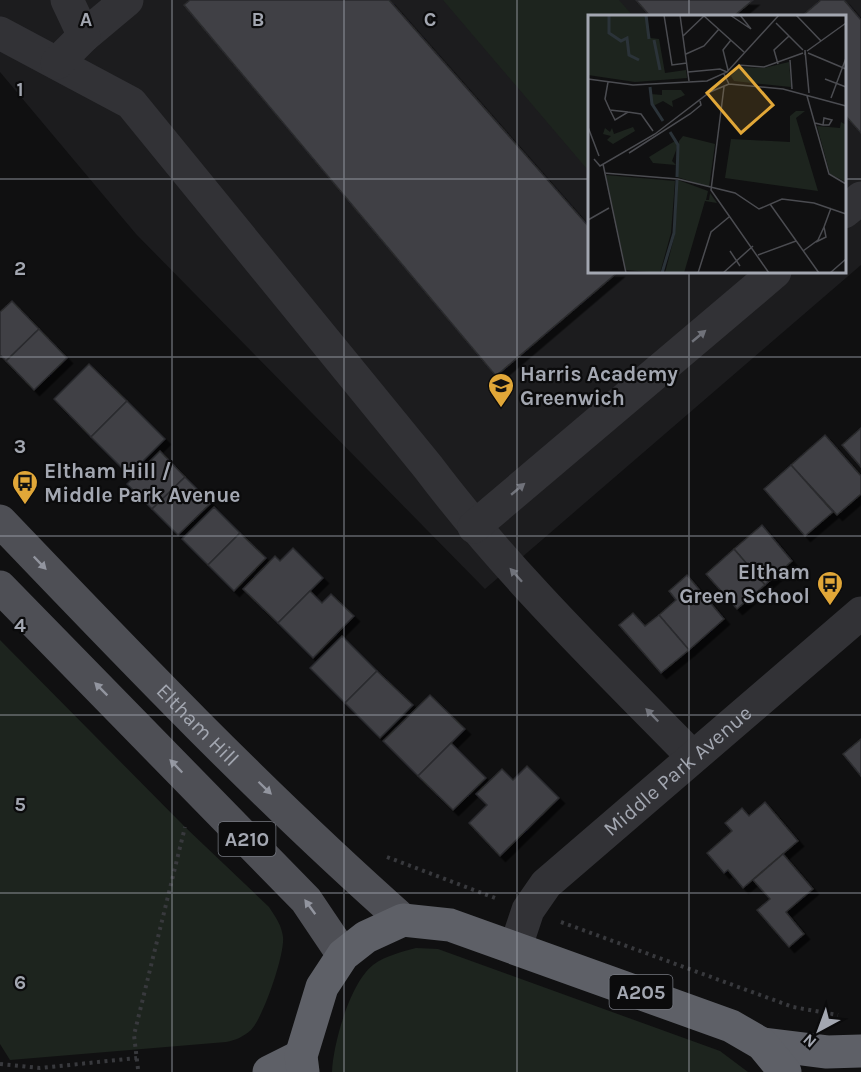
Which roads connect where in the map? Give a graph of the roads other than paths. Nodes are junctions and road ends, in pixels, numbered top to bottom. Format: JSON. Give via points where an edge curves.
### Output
{"nodes":[{"id":1,"x":66,"y":0,"type":"edge"},
{"id":2,"x":127,"y":0,"type":"edge"},
{"id":3,"x":0,"y":33,"type":"edge"},
{"id":4,"x":84,"y":36,"type":"junction"},
{"id":5,"x":57,"y":63,"type":"junction"},
{"id":6,"x":861,"y":198,"type":"edge"},
{"id":7,"x":846,"y":210,"type":"edge"},
{"id":8,"x":774,"y":273,"type":"edge"},
{"id":9,"x":0,"y":521,"type":"edge"},
{"id":10,"x":474,"y":527,"type":"junction"},
{"id":11,"x":0,"y":587,"type":"edge"},
{"id":12,"x":861,"y":613,"type":"edge"},
{"id":13,"x":693,"y":757,"type":"junction"},
{"id":14,"x":403,"y":920,"type":"junction"},
{"id":15,"x":516,"y":946,"type":"junction"},
{"id":16,"x":344,"y":955,"type":"junction"},
{"id":17,"x":762,"y":1044,"type":"junction"},
{"id":18,"x":861,"y":1050,"type":"edge"},
{"id":19,"x":302,"y":1064,"type":"edge"},
{"id":20,"x":269,"y":1072,"type":"edge"},
{"id":21,"x":784,"y":1072,"type":"edge"}],
"edges":[{"from":1,"to":4,"type":"street"},
{"from":2,"to":4,"type":"street"},
{"from":3,"to":5,"type":"street"},
{"from":4,"to":5,"type":"street"},
{"from":5,"to":10,"type":"street","via":[[131,103]]},
{"from":6,"to":7,"type":"street"},
{"from":10,"to":8,"type":"street","one_way":true},
{"from":9,"to":14,"type":"main road","name":"Eltham Hill","number":"A210","one_way":true,"via":[[207,733]]},
{"from":13,"to":10,"type":"street","one_way":true,"via":[[531,592]]},
{"from":16,"to":11,"type":"main road","number":"A210","one_way":true,"via":[[306,900]]},
{"from":12,"to":13,"type":"street","name":"Middle Park Avenue"},
{"from":13,"to":15,"type":"street","name":"Middle Park Avenue","via":[[546,884],[528,910]]},
{"from":14,"to":15,"type":"highway","number":"A205","via":[[450,925]]},
{"from":14,"to":16,"type":"highway","via":[[366,937]]},
{"from":15,"to":17,"type":"highway","number":"A205","via":[[731,1026]]},
{"from":16,"to":19,"type":"highway","via":[[322,987]]},
{"from":17,"to":18,"type":"highway","number":"A205","via":[[806,1051]]},
{"from":17,"to":21,"type":"highway","number":"A205"},
{"from":19,"to":20,"type":"highway"}]}
